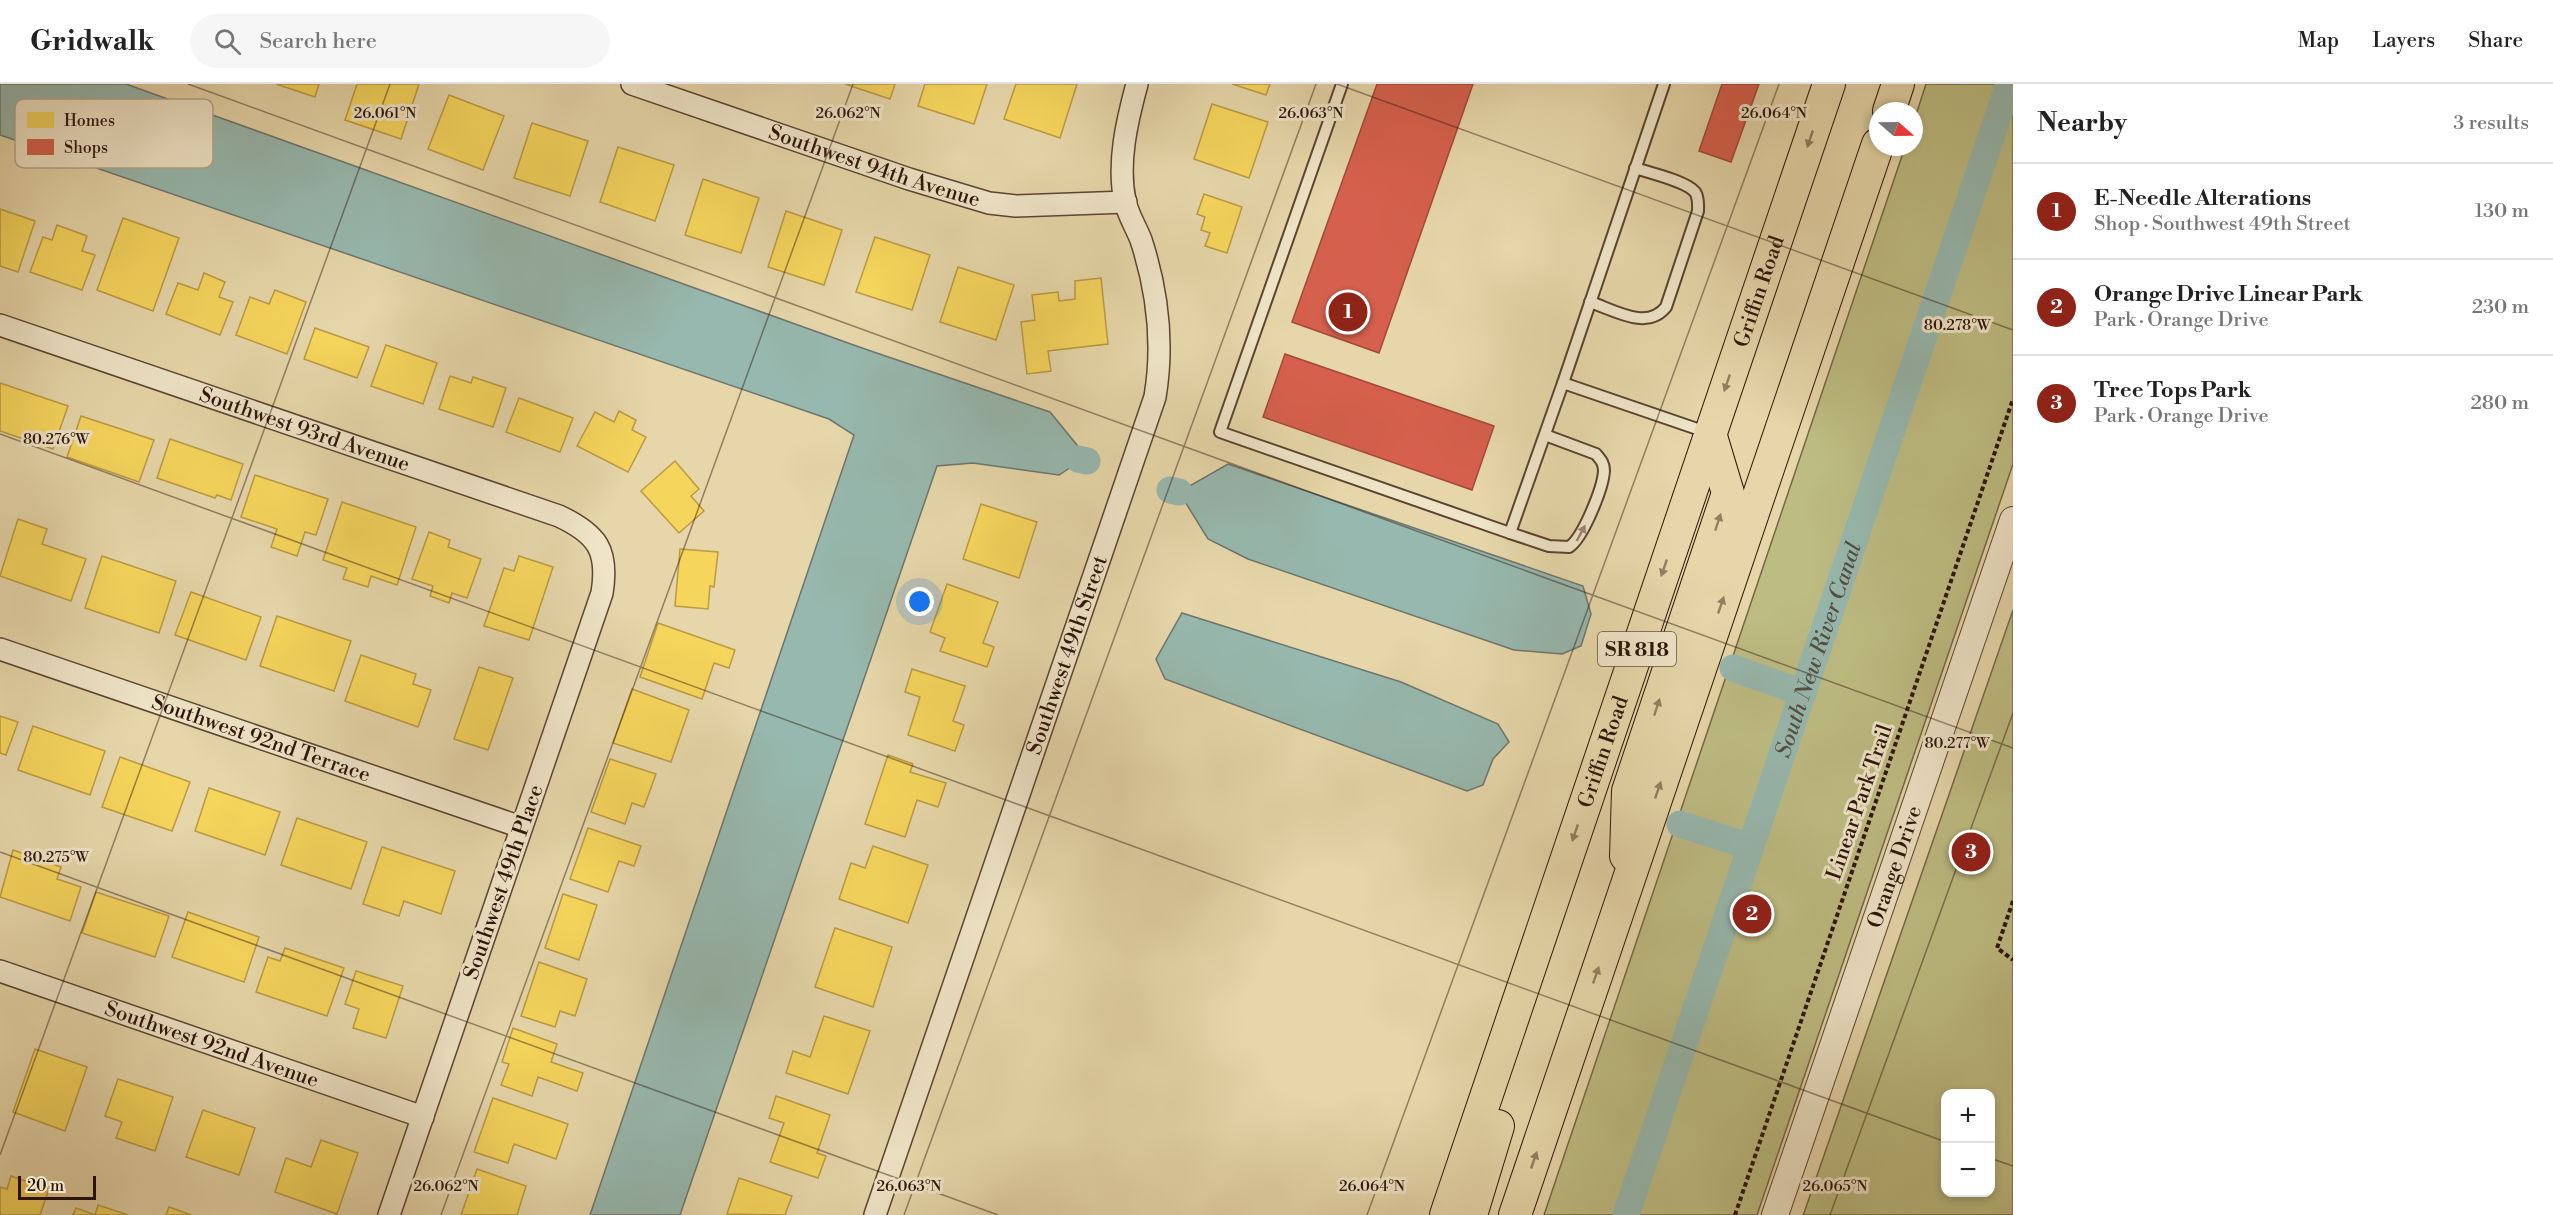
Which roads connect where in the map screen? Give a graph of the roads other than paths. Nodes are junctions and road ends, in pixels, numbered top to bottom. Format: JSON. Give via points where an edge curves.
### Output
{"nodes":[{"id":1,"x":632,"y":84,"type":"edge"},
{"id":2,"x":1137,"y":84,"type":"edge"},
{"id":3,"x":1342,"y":84,"type":"edge"},
{"id":4,"x":1664,"y":84,"type":"edge"},
{"id":5,"x":1829,"y":84,"type":"edge"},
{"id":6,"x":1898,"y":84,"type":"edge"},
{"id":7,"x":1892,"y":102,"type":"edge"},
{"id":8,"x":1874,"y":156,"type":"edge"},
{"id":9,"x":1635,"y":168,"type":"junction"},
{"id":10,"x":1126,"y":202,"type":"junction"},
{"id":11,"x":1590,"y":302,"type":"junction"},
{"id":12,"x":0,"y":325,"type":"edge"},
{"id":13,"x":1563,"y":383,"type":"junction"},
{"id":14,"x":1710,"y":433,"type":"junction"},
{"id":15,"x":1545,"y":435,"type":"junction"},
{"id":16,"x":2013,"y":520,"type":"edge"},
{"id":17,"x":1510,"y":533,"type":"junction"},
{"id":18,"x":599,"y":548,"type":"joint"},
{"id":19,"x":0,"y":649,"type":"edge"},
{"id":20,"x":521,"y":827,"type":"junction"},
{"id":21,"x":1626,"y":886,"type":"junction"},
{"id":22,"x":1540,"y":936,"type":"junction"},
{"id":23,"x":0,"y":971,"type":"edge"},
{"id":24,"x":423,"y":1117,"type":"junction"},
{"id":25,"x":389,"y":1215,"type":"edge"},
{"id":26,"x":875,"y":1215,"type":"edge"},
{"id":27,"x":1446,"y":1215,"type":"edge"},
{"id":28,"x":1471,"y":1215,"type":"edge"},
{"id":29,"x":1515,"y":1215,"type":"edge"},
{"id":30,"x":1775,"y":1215,"type":"edge"}],
"edges":[{"from":1,"to":10,"type":"street","name":"Southwest 94th Avenue","via":[[989,203],[1016,206]]},
{"from":2,"to":10,"type":"street","name":"Southwest 49th Street","via":[[1123,160]]},
{"from":3,"to":17,"type":"lane","via":[[1220,432]]},
{"from":4,"to":9,"type":"lane"},
{"from":5,"to":14,"type":"main road","name":"Griffin Road","number":"SR 818","one_way":true},
{"from":6,"to":7,"type":"main road"},
{"from":21,"to":8,"type":"main road","number":"SR 818","one_way":true},
{"from":9,"to":11,"type":"lane"},
{"from":9,"to":11,"type":"lane","via":[[1686,186],[1698,199],[1698,211],[1666,307],[1650,319],[1640,319]]},
{"from":10,"to":26,"type":"street","name":"Southwest 49th Street","via":[[1140,239],[1158,315],[1161,348],[1155,397]]},
{"from":11,"to":13,"type":"lane"},
{"from":12,"to":18,"type":"street","name":"Southwest 93rd Avenue","via":[[559,516],[580,525]]},
{"from":13,"to":14,"type":"lane"},
{"from":13,"to":15,"type":"lane"},
{"from":21,"to":14,"type":"main road","one_way":true,"via":[[1628,791],[1728,493]]},
{"from":14,"to":22,"type":"main road","name":"Griffin Road","number":"SR 818","one_way":true},
{"from":15,"to":17,"type":"lane"},
{"from":17,"to":15,"type":"lane","one_way":true,"via":[[1549,546],[1569,547],[1582,533],[1603,478],[1602,461],[1596,454]]},
{"from":16,"to":30,"type":"street","name":"Orange Drive"},
{"from":18,"to":20,"type":"street","name":"Southwest 49th Place","via":[[605,574],[602,593]]},
{"from":19,"to":20,"type":"street","name":"Southwest 92nd Terrace"},
{"from":20,"to":24,"type":"street","name":"Southwest 49th Place"},
{"from":29,"to":21,"type":"main road","number":"SR 818","one_way":true},
{"from":22,"to":27,"type":"main road","name":"Griffin Road","number":"SR 818"},
{"from":22,"to":28,"type":"main road","via":[[1535,1003]]},
{"from":23,"to":24,"type":"street","name":"Southwest 92nd Avenue"},
{"from":24,"to":25,"type":"street","name":"Southwest 49th Place"}]}
